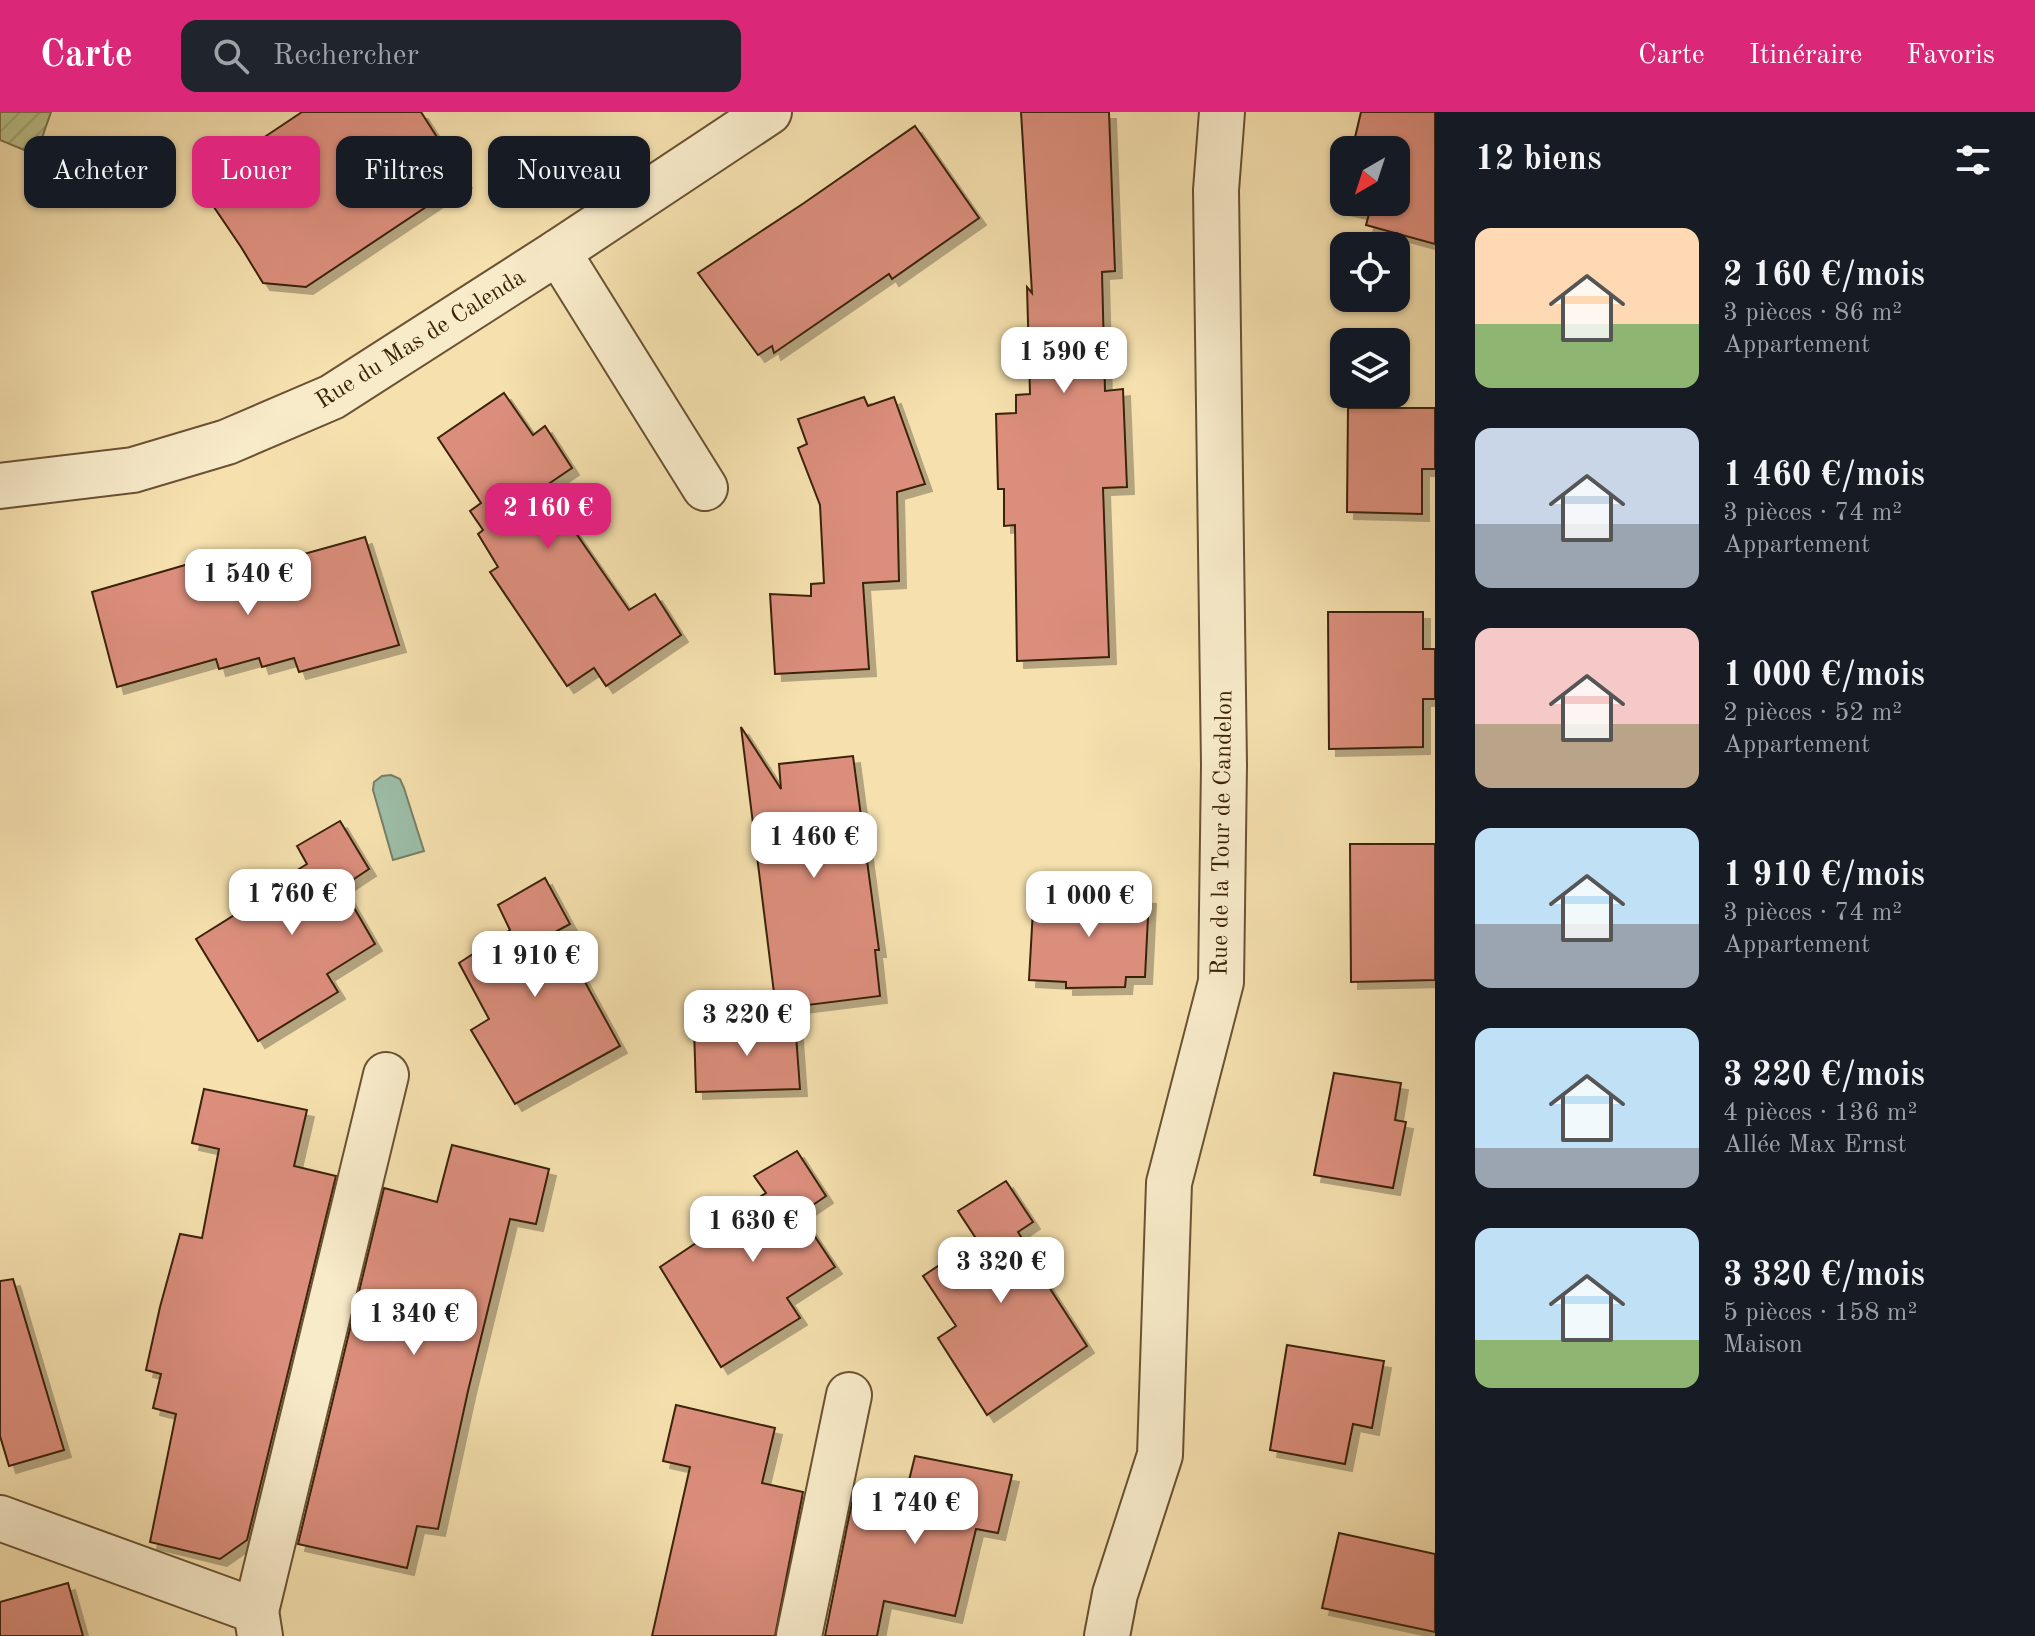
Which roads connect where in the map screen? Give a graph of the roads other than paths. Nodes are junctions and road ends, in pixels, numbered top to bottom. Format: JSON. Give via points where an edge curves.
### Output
{"nodes":[{"id":1,"x":769,"y":112,"type":"edge"},
{"id":2,"x":1222,"y":112,"type":"edge"},
{"id":3,"x":558,"y":252,"type":"junction"},
{"id":4,"x":0,"y":486,"type":"edge"},
{"id":5,"x":705,"y":488,"type":"dead end"},
{"id":6,"x":386,"y":1075,"type":"dead end"},
{"id":7,"x":849,"y":1395,"type":"dead end"},
{"id":8,"x":0,"y":1518,"type":"edge"},
{"id":9,"x":258,"y":1624,"type":"edge"},
{"id":10,"x":799,"y":1636,"type":"edge"},
{"id":11,"x":1107,"y":1636,"type":"edge"}],
"edges":[{"from":1,"to":3,"type":"street","name":"Rue du Mas de Calenda"},
{"from":2,"to":11,"type":"street","name":"Rue de la Tour de Candelon","via":[[1216,190],[1224,765],[1221,982],[1169,1183],[1160,1455],[1115,1594]]},
{"from":3,"to":4,"type":"street","name":"Rue du Mas de Calenda","via":[[332,397],[227,442],[133,470]]},
{"from":3,"to":5,"type":"street"},
{"from":6,"to":9,"type":"street"},
{"from":7,"to":10,"type":"street"},
{"from":8,"to":9,"type":"street"}]}
